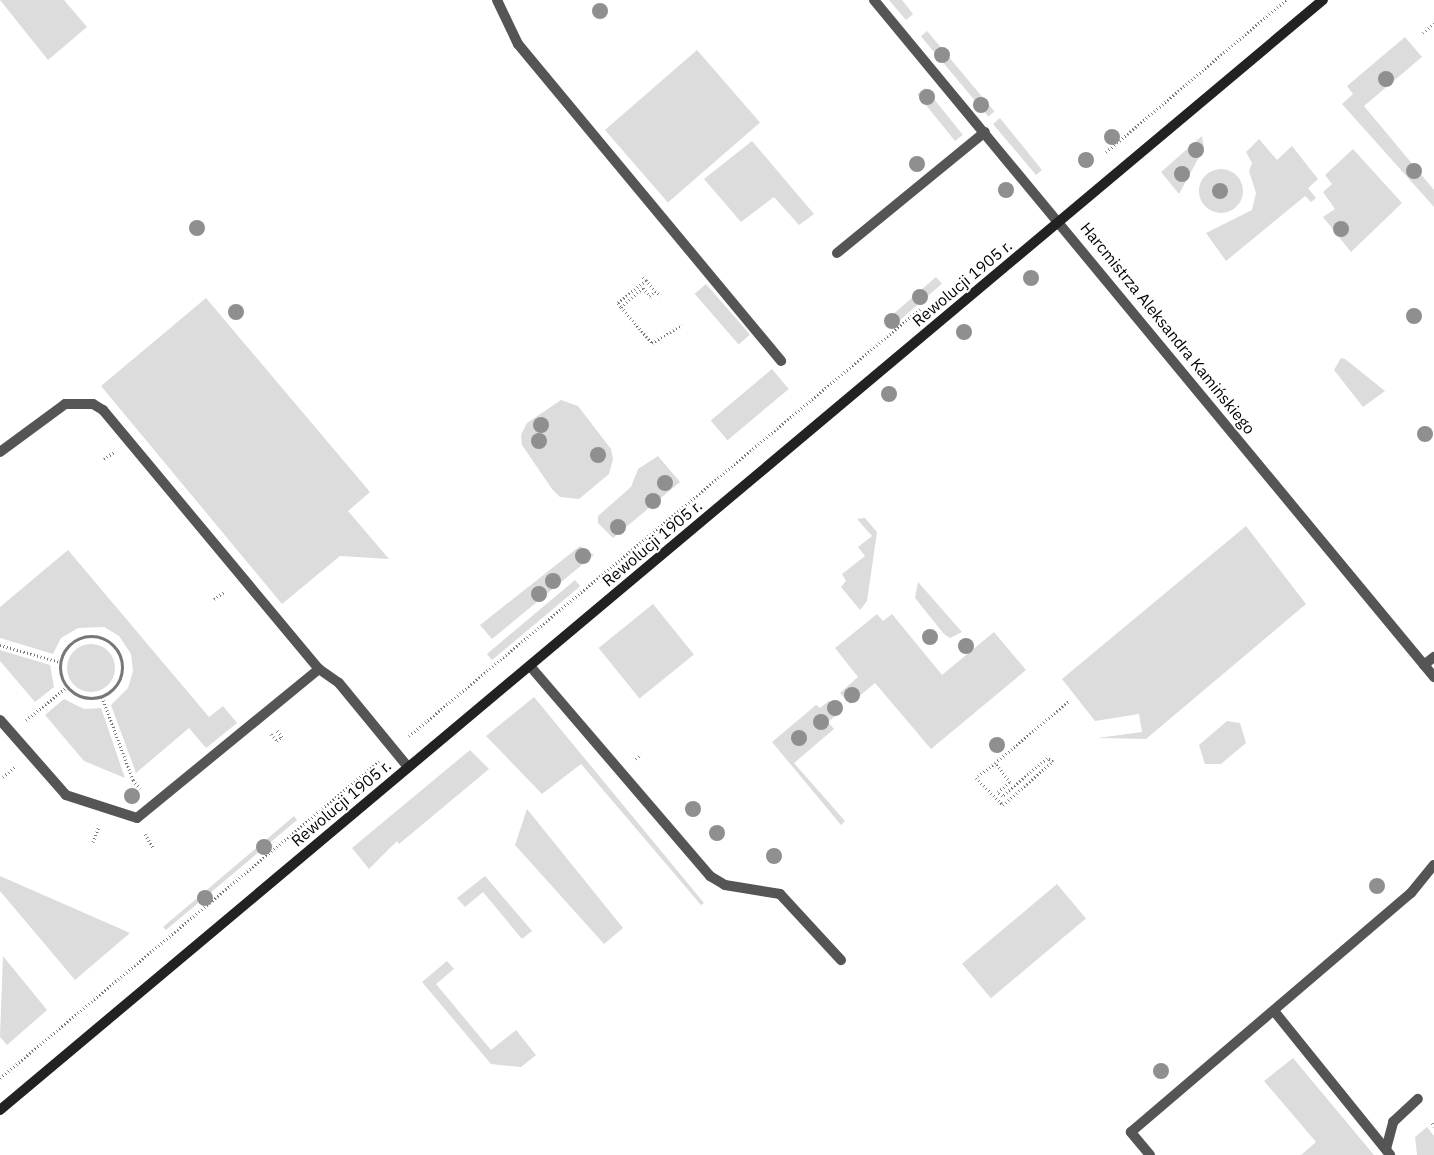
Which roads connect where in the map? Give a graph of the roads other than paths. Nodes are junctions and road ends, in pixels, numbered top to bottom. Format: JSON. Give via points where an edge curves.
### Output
{"nodes":[{"id":1,"x":497,"y":0,"type":"edge"},
{"id":2,"x":874,"y":0,"type":"edge"},
{"id":3,"x":1324,"y":0,"type":"edge"},
{"id":4,"x":984,"y":132,"type":"junction"},
{"id":5,"x":1060,"y":220,"type":"junction"},
{"id":6,"x":838,"y":252,"type":"dead end"},
{"id":7,"x":781,"y":361,"type":"dead end"},
{"id":8,"x":0,"y":452,"type":"edge"},
{"id":9,"x":1434,"y":657,"type":"edge"},
{"id":10,"x":1424,"y":665,"type":"junction"},
{"id":11,"x":530,"y":666,"type":"junction"},
{"id":12,"x":319,"y":669,"type":"junction"},
{"id":13,"x":1434,"y":677,"type":"edge"},
{"id":14,"x":0,"y":720,"type":"edge"},
{"id":15,"x":408,"y":767,"type":"junction"},
{"id":16,"x":1434,"y":865,"type":"edge"},
{"id":17,"x":841,"y":960,"type":"dead end"},
{"id":18,"x":1274,"y":1011,"type":"junction"},
{"id":19,"x":1418,"y":1099,"type":"dead end"},
{"id":20,"x":0,"y":1110,"type":"edge"},
{"id":21,"x":1388,"y":1152,"type":"edge"},
{"id":22,"x":1150,"y":1155,"type":"edge"}],
"edges":[{"from":1,"to":7,"type":"street","via":[[518,44]]},
{"from":2,"to":4,"type":"street","name":"Harcmistrza Aleksandra Kamińskiego"},
{"from":3,"to":5,"type":"street","name":"Rewolucji 1905 r."},
{"from":4,"to":5,"type":"street","name":"Harcmistrza Aleksandra Kamińskiego"},
{"from":4,"to":6,"type":"street"},
{"from":5,"to":10,"type":"street","name":"Harcmistrza Aleksandra Kamińskiego"},
{"from":5,"to":11,"type":"street","name":"Rewolucji 1905 r."},
{"from":8,"to":12,"type":"street","via":[[65,404],[93,404],[103,410]]},
{"from":9,"to":10,"type":"street"},
{"from":10,"to":13,"type":"street","name":"Harcmistrza Aleksandra Kamińskiego"},
{"from":11,"to":15,"type":"street","name":"Rewolucji 1905 r."},
{"from":11,"to":17,"type":"street","via":[[710,876],[725,885],[780,894],[790,900]]},
{"from":12,"to":14,"type":"street","via":[[154,806],[131,818],[66,795]]},
{"from":12,"to":15,"type":"street","via":[[339,683]]},
{"from":15,"to":20,"type":"street","name":"Rewolucji 1905 r."},
{"from":16,"to":18,"type":"street","via":[[1411,893]]},
{"from":18,"to":21,"type":"street"},
{"from":18,"to":22,"type":"street","via":[[1131,1132]]},
{"from":19,"to":21,"type":"street","via":[[1393,1122]]}]}
